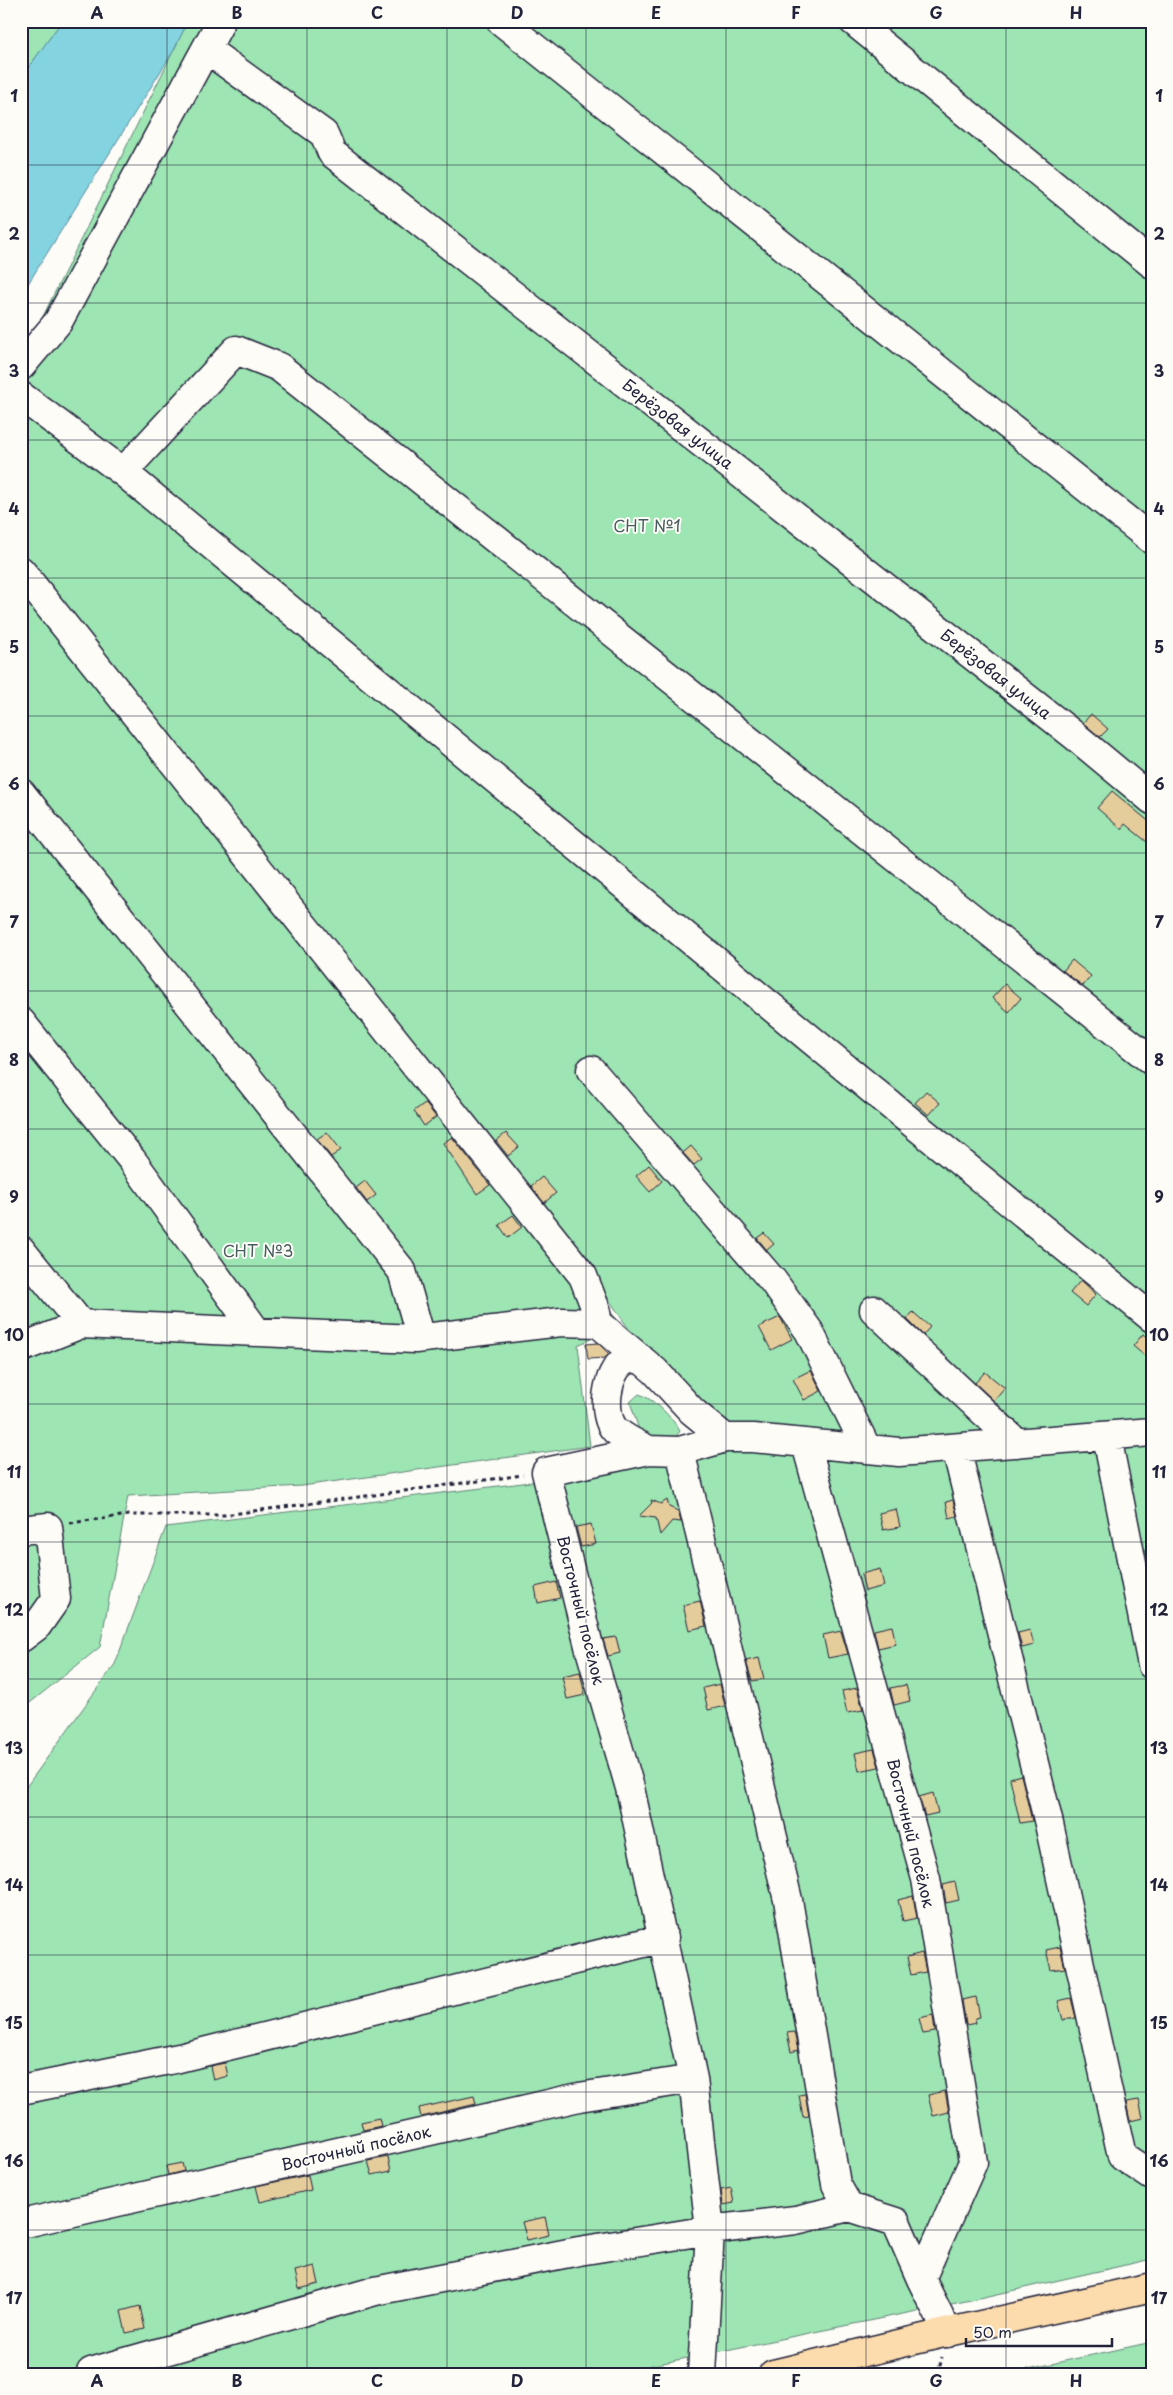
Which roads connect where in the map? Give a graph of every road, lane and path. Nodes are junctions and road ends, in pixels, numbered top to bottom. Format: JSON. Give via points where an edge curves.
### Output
{"nodes":[{"id":1,"x":221,"y":21,"type":"edge"},
{"id":2,"x":501,"y":21,"type":"edge"},
{"id":3,"x":853,"y":21,"type":"edge"},
{"id":4,"x":206,"y":49,"type":"junction"},
{"id":5,"x":1152,"y":264,"type":"edge"},
{"id":6,"x":21,"y":366,"type":"edge"},
{"id":7,"x":21,"y":396,"type":"edge"},
{"id":8,"x":124,"y":472,"type":"junction"},
{"id":9,"x":1152,"y":540,"type":"edge"},
{"id":10,"x":21,"y":571,"type":"edge"},
{"id":11,"x":21,"y":793,"type":"edge"},
{"id":12,"x":1152,"y":800,"type":"edge"},
{"id":13,"x":21,"y":1022,"type":"edge"},
{"id":14,"x":1152,"y":1061,"type":"edge"},
{"id":15,"x":591,"y":1070,"type":"dead end"},
{"id":16,"x":21,"y":1250,"type":"edge"},
{"id":17,"x":874,"y":1310,"type":"dead end"},
{"id":18,"x":1152,"y":1318,"type":"edge"},
{"id":19,"x":598,"y":1323,"type":"junction"},
{"id":20,"x":81,"y":1324,"type":"junction"},
{"id":21,"x":256,"y":1331,"type":"junction"},
{"id":22,"x":421,"y":1338,"type":"junction"},
{"id":23,"x":21,"y":1348,"type":"edge"},
{"id":24,"x":640,"y":1358,"type":"junction"},
{"id":25,"x":1152,"y":1432,"type":"edge"},
{"id":26,"x":1106,"y":1437,"type":"junction"},
{"id":27,"x":725,"y":1438,"type":"junction"},
{"id":28,"x":806,"y":1444,"type":"junction"},
{"id":29,"x":1017,"y":1444,"type":"junction"},
{"id":30,"x":956,"y":1448,"type":"junction"},
{"id":31,"x":866,"y":1449,"type":"junction"},
{"id":32,"x":649,"y":1450,"type":"junction"},
{"id":33,"x":680,"y":1451,"type":"junction"},
{"id":34,"x":546,"y":1472,"type":"junction"},
{"id":35,"x":48,"y":1527,"type":"junction"},
{"id":36,"x":21,"y":1530,"type":"edge"},
{"id":37,"x":21,"y":1638,"type":"edge"},
{"id":38,"x":1152,"y":1665,"type":"edge"},
{"id":39,"x":664,"y":1938,"type":"junction"},
{"id":40,"x":693,"y":2079,"type":"junction"},
{"id":41,"x":21,"y":2090,"type":"edge"},
{"id":42,"x":1152,"y":2176,"type":"edge"},
{"id":43,"x":849,"y":2207,"type":"junction"},
{"id":44,"x":21,"y":2224,"type":"edge"},
{"id":45,"x":710,"y":2230,"type":"junction"},
{"id":46,"x":921,"y":2279,"type":"junction"},
{"id":47,"x":1152,"y":2287,"type":"edge"},
{"id":48,"x":948,"y":2333,"type":"junction"},
{"id":49,"x":91,"y":2374,"type":"edge"},
{"id":50,"x":702,"y":2374,"type":"edge"},
{"id":51,"x":774,"y":2374,"type":"edge"}],
"edges":[{"from":1,"to":4,"type":"street"},
{"from":2,"to":9,"type":"street"},
{"from":3,"to":5,"type":"street"},
{"from":4,"to":6,"type":"street","via":[[58,322]]},
{"from":4,"to":12,"type":"street","name":"Берёзовая улица","via":[[324,134],[332,153],[1075,736]]},
{"from":7,"to":8,"type":"street"},
{"from":8,"to":14,"type":"street","via":[[236,350],[279,367]]},
{"from":8,"to":18,"type":"street"},
{"from":10,"to":19,"type":"street","via":[[583,1276]]},
{"from":11,"to":22,"type":"street","via":[[402,1271]]},
{"from":13,"to":21,"type":"street","via":[[132,1160]]},
{"from":15,"to":31,"type":"street","via":[[773,1281],[809,1331]]},
{"from":16,"to":20,"type":"street"},
{"from":17,"to":29,"type":"street"},
{"from":19,"to":22,"type":"street","via":[[562,1322]]},
{"from":19,"to":24,"type":"street"},
{"from":20,"to":21,"type":"street"},
{"from":20,"to":23,"type":"street"},
{"from":21,"to":22,"type":"street"},
{"from":24,"to":27,"type":"street","via":[[692,1411]]},
{"from":24,"to":32,"type":"street","via":[[624,1361],[615,1370],[609,1384],[608,1413],[614,1429]]},
{"from":25,"to":26,"type":"street"},
{"from":26,"to":29,"type":"street"},
{"from":26,"to":38,"type":"street"},
{"from":27,"to":28,"type":"street"},
{"from":27,"to":33,"type":"street"},
{"from":28,"to":31,"type":"street"},
{"from":28,"to":46,"type":"street","name":"Восточный посёлок","via":[[926,1879],[972,2162]]},
{"from":29,"to":30,"type":"street"},
{"from":30,"to":31,"type":"street","via":[[899,1452]]},
{"from":30,"to":42,"type":"street","via":[[1049,1824],[1122,2156]]},
{"from":32,"to":33,"type":"street"},
{"from":32,"to":34,"type":"street"},
{"from":33,"to":43,"type":"street","via":[[788,1900],[836,2184]]},
{"from":34,"to":35,"type":"path","via":[[224,1515],[129,1515]]},
{"from":34,"to":39,"type":"street","name":"Восточный посёлок","via":[[589,1646],[630,1788]]},
{"from":35,"to":36,"type":"street"},
{"from":35,"to":37,"type":"street","via":[[56,1599],[37,1626]]},
{"from":39,"to":40,"type":"street","name":"Восточный посёлок"},
{"from":39,"to":41,"type":"street","via":[[179,2058]]},
{"from":40,"to":44,"type":"street","name":"Восточный посёлок","via":[[580,2097]]},
{"from":40,"to":45,"type":"street","name":"Восточный посёлок"},
{"from":43,"to":45,"type":"street","via":[[796,2220]]},
{"from":43,"to":46,"type":"street","via":[[896,2222]]},
{"from":45,"to":49,"type":"street","via":[[579,2251],[375,2291]]},
{"from":45,"to":50,"type":"street","name":"Восточный посёлок"},
{"from":46,"to":48,"type":"street"},
{"from":47,"to":48,"type":"main road"},
{"from":48,"to":51,"type":"main road"}]}
